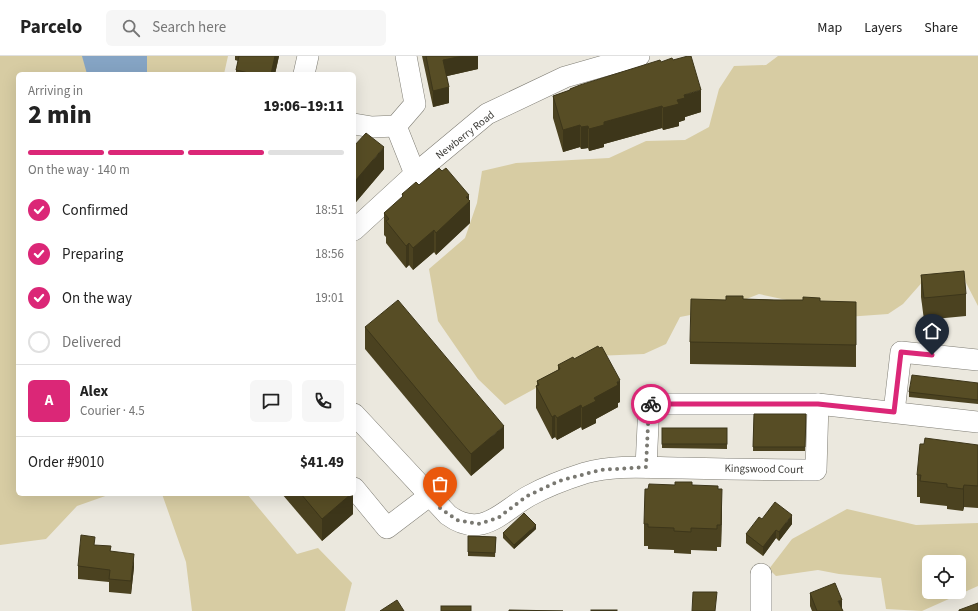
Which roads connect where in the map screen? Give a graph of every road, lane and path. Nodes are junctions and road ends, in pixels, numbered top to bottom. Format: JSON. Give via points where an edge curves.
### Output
{"nodes":[{"id":1,"x":308,"y":56,"type":"edge"},
{"id":2,"x":406,"y":56,"type":"edge"},
{"id":3,"x":640,"y":56,"type":"edge"},
{"id":4,"x":304,"y":72,"type":"edge"},
{"id":5,"x":356,"y":124,"type":"edge"},
{"id":6,"x":396,"y":126,"type":"junction"},
{"id":7,"x":415,"y":174,"type":"junction"},
{"id":8,"x":356,"y":228,"type":"edge"},
{"id":9,"x":978,"y":360,"type":"edge"},
{"id":10,"x":818,"y":404,"type":"junction"},
{"id":11,"x":894,"y":412,"type":"junction"},
{"id":12,"x":356,"y":416,"type":"edge"},
{"id":13,"x":978,"y":422,"type":"edge"},
{"id":14,"x":646,"y":467,"type":"junction"},
{"id":15,"x":356,"y":490,"type":"edge"},
{"id":16,"x":429,"y":496,"type":"junction"},
{"id":17,"x":761,"y":574,"type":"dead end"},
{"id":18,"x":761,"y":611,"type":"edge"}],
"edges":[{"from":1,"to":4,"type":"street"},
{"from":2,"to":6,"type":"street","via":[[415,104]]},
{"from":3,"to":7,"type":"street","name":"Newberry Road","via":[[564,77],[487,114]]},
{"from":5,"to":6,"type":"street"},
{"from":6,"to":7,"type":"street"},
{"from":7,"to":8,"type":"street","name":"Newberry Road"},
{"from":9,"to":11,"type":"street","via":[[901,352]]},
{"from":10,"to":11,"type":"street"},
{"from":10,"to":14,"type":"street","via":[[649,404]]},
{"from":10,"to":14,"type":"street","name":"Kingswood Court","via":[[816,470]]},
{"from":11,"to":13,"type":"street"},
{"from":12,"to":16,"type":"street","name":"Kingswood Court"},
{"from":14,"to":16,"type":"street","name":"Kingswood Court","via":[[600,470],[559,481],[527,496],[498,518],[478,524],[464,523],[451,518]]},
{"from":15,"to":16,"type":"street","via":[[387,528]]},
{"from":17,"to":18,"type":"street"}]}
